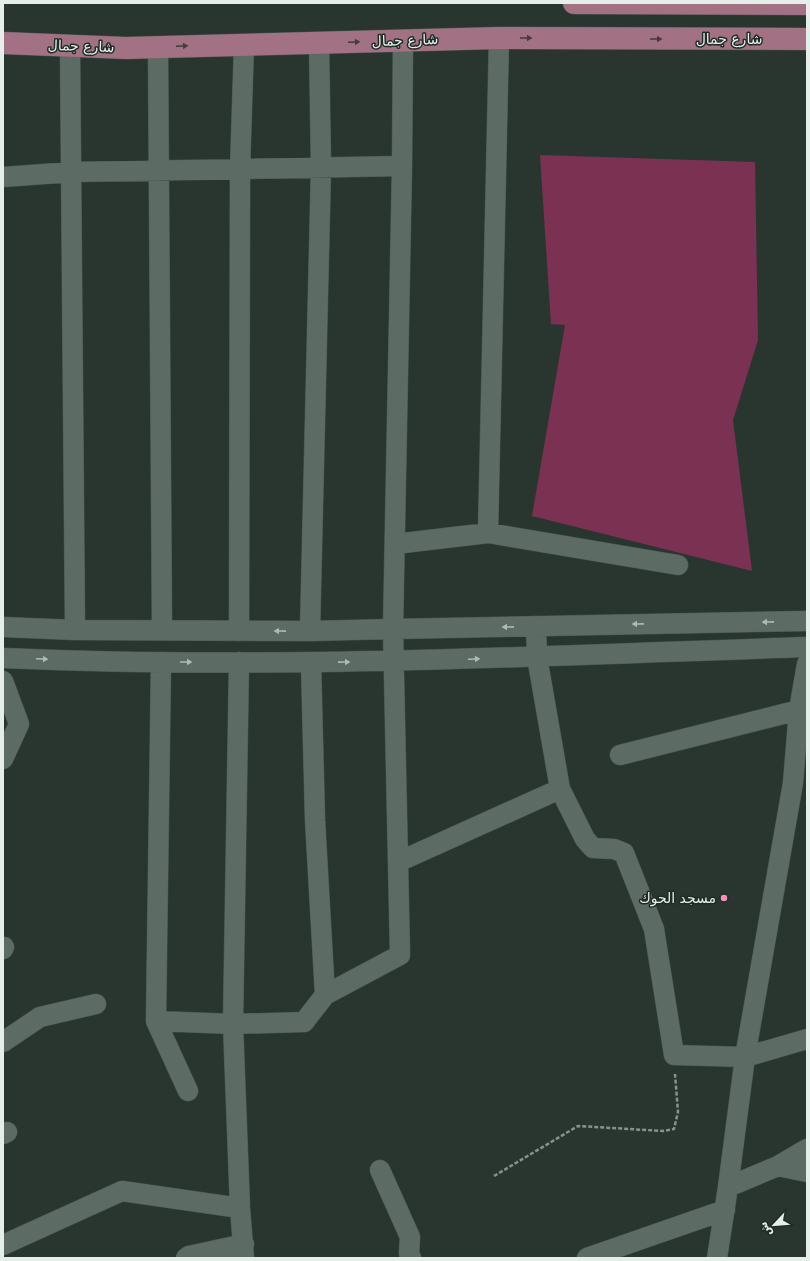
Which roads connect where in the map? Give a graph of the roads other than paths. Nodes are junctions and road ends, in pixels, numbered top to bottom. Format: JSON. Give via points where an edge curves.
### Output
{"nodes":[{"id":1,"x":574,"y":3,"type":"edge"},
{"id":2,"x":756,"y":4,"type":"edge"},
{"id":3,"x":807,"y":4,"type":"edge"},
{"id":4,"x":499,"y":38,"type":"junction"},
{"id":5,"x":807,"y":39,"type":"edge"},
{"id":6,"x":403,"y":40,"type":"junction"},
{"id":7,"x":3,"y":43,"type":"edge"},
{"id":8,"x":319,"y":43,"type":"junction"},
{"id":9,"x":244,"y":45,"type":"junction"},
{"id":10,"x":70,"y":46,"type":"junction"},
{"id":11,"x":158,"y":47,"type":"junction"},
{"id":12,"x":402,"y":166,"type":"junction"},
{"id":13,"x":321,"y":167,"type":"junction"},
{"id":14,"x":240,"y":169,"type":"junction"},
{"id":15,"x":159,"y":170,"type":"junction"},
{"id":16,"x":72,"y":172,"type":"junction"},
{"id":17,"x":3,"y":177,"type":"edge"},
{"id":18,"x":488,"y":533,"type":"junction"},
{"id":19,"x":395,"y":544,"type":"junction"},
{"id":20,"x":678,"y":565,"type":"dead end"},
{"id":21,"x":807,"y":621,"type":"edge"},
{"id":22,"x":536,"y":626,"type":"junction"},
{"id":23,"x":3,"y":627,"type":"edge"},
{"id":24,"x":393,"y":629,"type":"junction"},
{"id":25,"x":75,"y":630,"type":"junction"},
{"id":26,"x":162,"y":630,"type":"junction"},
{"id":27,"x":239,"y":631,"type":"junction"},
{"id":28,"x":310,"y":632,"type":"junction"},
{"id":29,"x":807,"y":647,"type":"edge"},
{"id":30,"x":537,"y":657,"type":"junction"},
{"id":31,"x":3,"y":658,"type":"edge"},
{"id":32,"x":394,"y":661,"type":"junction"},
{"id":33,"x":161,"y":662,"type":"junction"},
{"id":34,"x":239,"y":662,"type":"junction"},
{"id":35,"x":311,"y":663,"type":"junction"},
{"id":36,"x":807,"y":664,"type":"edge"},
{"id":37,"x":3,"y":681,"type":"edge"},
{"id":38,"x":799,"y":710,"type":"junction"},
{"id":39,"x":620,"y":755,"type":"dead end"},
{"id":40,"x":3,"y":759,"type":"edge"},
{"id":41,"x":560,"y":789,"type":"junction"},
{"id":42,"x":398,"y":862,"type":"junction"},
{"id":43,"x":326,"y":995,"type":"junction"},
{"id":44,"x":96,"y":1004,"type":"dead end"},
{"id":45,"x":156,"y":1021,"type":"junction"},
{"id":46,"x":233,"y":1024,"type":"junction"},
{"id":47,"x":807,"y":1038,"type":"edge"},
{"id":48,"x":3,"y":1042,"type":"edge"},
{"id":49,"x":745,"y":1057,"type":"junction"},
{"id":50,"x":188,"y":1091,"type":"dead end"},
{"id":51,"x":807,"y":1149,"type":"edge"},
{"id":52,"x":778,"y":1166,"type":"junction"},
{"id":53,"x":380,"y":1170,"type":"dead end"},
{"id":54,"x":807,"y":1172,"type":"edge"},
{"id":55,"x":728,"y":1187,"type":"junction"},
{"id":56,"x":240,"y":1208,"type":"junction"},
{"id":57,"x":725,"y":1210,"type":"junction"},
{"id":58,"x":3,"y":1245,"type":"edge"},
{"id":59,"x":244,"y":1251,"type":"edge"},
{"id":60,"x":186,"y":1258,"type":"edge"},
{"id":61,"x":411,"y":1258,"type":"edge"},
{"id":62,"x":587,"y":1258,"type":"edge"},
{"id":63,"x":717,"y":1258,"type":"edge"}],
"edges":[{"from":1,"to":2,"type":"main road"},
{"from":2,"to":3,"type":"main road"},
{"from":4,"to":5,"type":"main road","name":"شارع جمال","one_way":true},
{"from":4,"to":6,"type":"main road","name":"شارع جمال"},
{"from":4,"to":18,"type":"street"},
{"from":8,"to":6,"type":"main road","name":"شارع جمال","one_way":true},
{"from":6,"to":12,"type":"street"},
{"from":7,"to":10,"type":"main road","name":"شارع جمال"},
{"from":8,"to":9,"type":"main road","name":"شارع جمال"},
{"from":8,"to":13,"type":"street"},
{"from":11,"to":9,"type":"main road","name":"شارع جمال","one_way":true},
{"from":9,"to":14,"type":"street"},
{"from":10,"to":11,"type":"main road","name":"شارع جمال"},
{"from":10,"to":16,"type":"street"},
{"from":11,"to":15,"type":"street"},
{"from":12,"to":13,"type":"street"},
{"from":12,"to":19,"type":"street"},
{"from":13,"to":14,"type":"street"},
{"from":13,"to":28,"type":"street"},
{"from":14,"to":15,"type":"street"},
{"from":14,"to":27,"type":"street"},
{"from":15,"to":16,"type":"street"},
{"from":15,"to":26,"type":"street"},
{"from":16,"to":17,"type":"street"},
{"from":16,"to":25,"type":"street"},
{"from":18,"to":19,"type":"street"},
{"from":18,"to":20,"type":"street"},
{"from":19,"to":24,"type":"street"},
{"from":21,"to":22,"type":"street","one_way":true},
{"from":22,"to":24,"type":"street","one_way":true},
{"from":22,"to":30,"type":"street"},
{"from":23,"to":25,"type":"street"},
{"from":24,"to":28,"type":"street"},
{"from":24,"to":32,"type":"street"},
{"from":25,"to":26,"type":"street"},
{"from":26,"to":27,"type":"street"},
{"from":28,"to":27,"type":"street","one_way":true},
{"from":29,"to":30,"type":"street"},
{"from":32,"to":30,"type":"street","one_way":true},
{"from":30,"to":41,"type":"street"},
{"from":31,"to":33,"type":"street","one_way":true},
{"from":35,"to":32,"type":"street","one_way":true},
{"from":32,"to":42,"type":"street"},
{"from":33,"to":34,"type":"street","one_way":true},
{"from":33,"to":45,"type":"street"},
{"from":34,"to":35,"type":"street"},
{"from":34,"to":46,"type":"street"},
{"from":35,"to":43,"type":"street","via":[[315,820]]},
{"from":36,"to":38,"type":"street"},
{"from":37,"to":40,"type":"street","via":[[19,724]]},
{"from":38,"to":39,"type":"street"},
{"from":38,"to":49,"type":"street","via":[[793,784]]},
{"from":41,"to":42,"type":"street"},
{"from":41,"to":49,"type":"street","via":[[585,839],[593,848],[614,849],[624,853],[654,929],[674,1055]]},
{"from":42,"to":43,"type":"street","via":[[400,956]]},
{"from":43,"to":46,"type":"street","via":[[304,1022]]},
{"from":44,"to":48,"type":"street","via":[[40,1017]]},
{"from":45,"to":46,"type":"street"},
{"from":45,"to":50,"type":"street"},
{"from":46,"to":56,"type":"street"},
{"from":47,"to":49,"type":"street"},
{"from":49,"to":55,"type":"street"},
{"from":51,"to":52,"type":"street"},
{"from":52,"to":54,"type":"street"},
{"from":52,"to":55,"type":"street"},
{"from":53,"to":61,"type":"street","via":[[410,1237]]},
{"from":55,"to":57,"type":"street"},
{"from":56,"to":58,"type":"street","via":[[122,1191]]},
{"from":56,"to":59,"type":"street"},
{"from":57,"to":62,"type":"street"},
{"from":57,"to":63,"type":"street"},
{"from":59,"to":60,"type":"street"}]}
